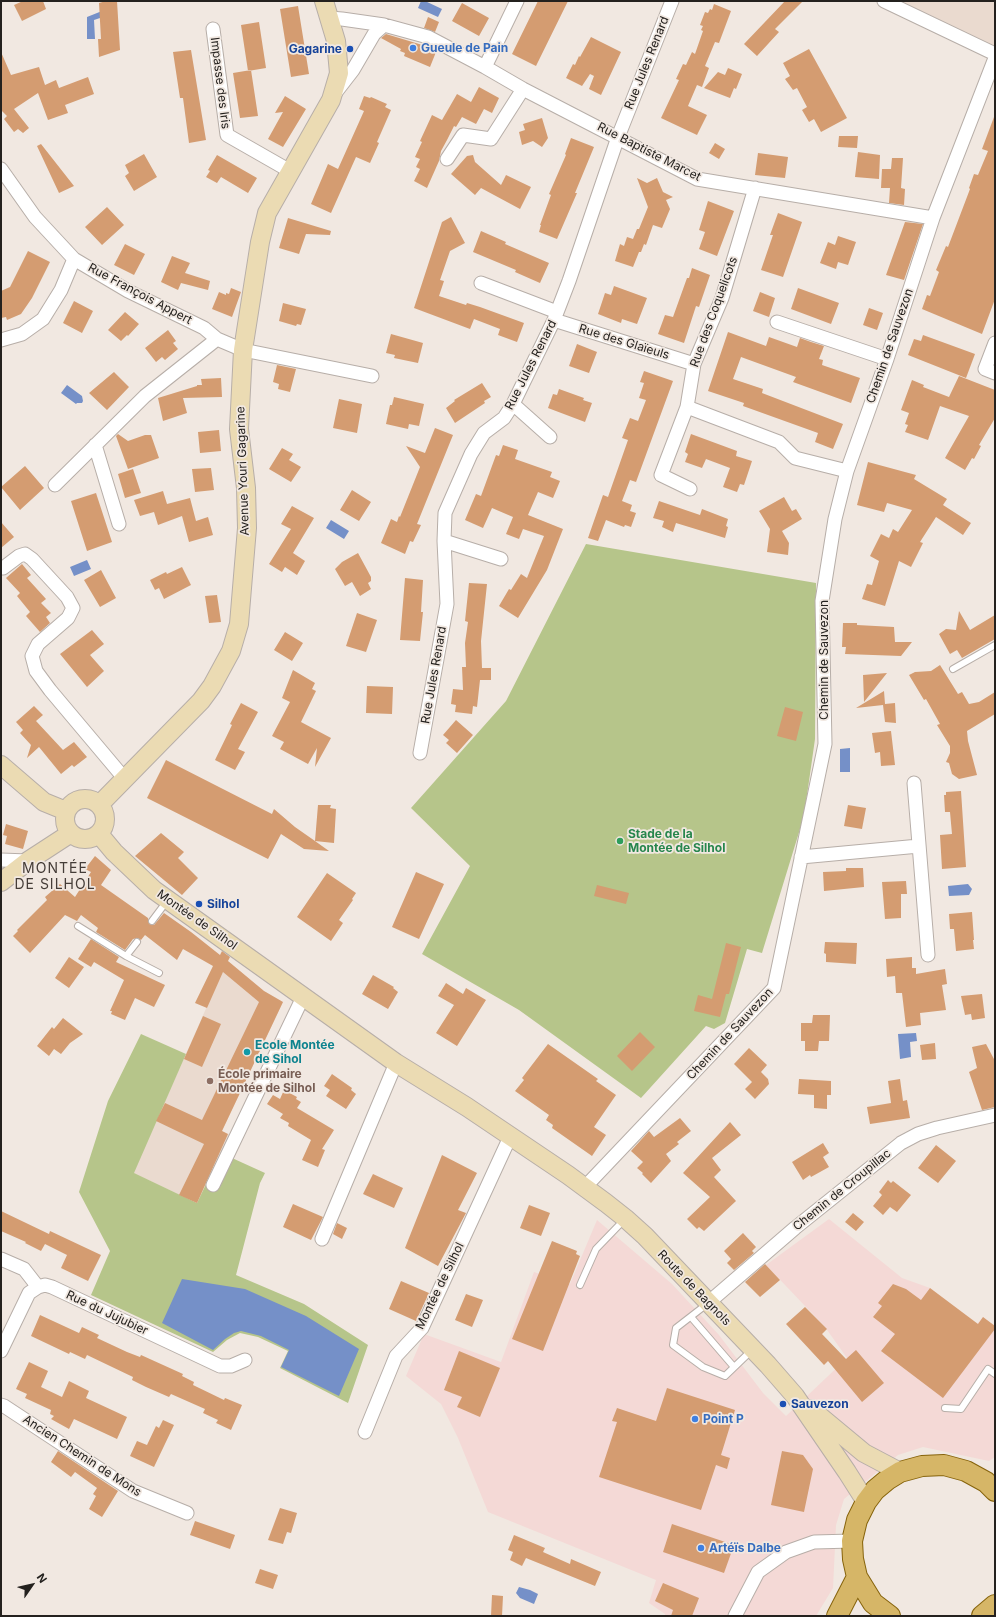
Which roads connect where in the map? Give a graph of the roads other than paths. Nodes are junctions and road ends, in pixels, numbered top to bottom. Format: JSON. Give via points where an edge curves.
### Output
{"nodes":[{"id":1,"x":324,"y":1,"type":"edge"},
{"id":2,"x":517,"y":1,"type":"edge"},
{"id":3,"x":672,"y":1,"type":"edge"},
{"id":4,"x":884,"y":1,"type":"edge"},
{"id":5,"x":330,"y":18,"type":"junction"},
{"id":6,"x":384,"y":26,"type":"junction"},
{"id":7,"x":213,"y":29,"type":"dead end"},
{"id":8,"x":995,"y":54,"type":"edge"},
{"id":9,"x":995,"y":58,"type":"edge"},
{"id":10,"x":485,"y":67,"type":"junction"},
{"id":11,"x":523,"y":89,"type":"junction"},
{"id":12,"x":331,"y":100,"type":"junction"},
{"id":13,"x":618,"y":137,"type":"junction"},
{"id":14,"x":447,"y":159,"type":"dead end"},
{"id":15,"x":1,"y":169,"type":"edge"},
{"id":16,"x":290,"y":171,"type":"junction"},
{"id":17,"x":755,"y":188,"type":"junction"},
{"id":18,"x":933,"y":218,"type":"junction"},
{"id":19,"x":74,"y":259,"type":"junction"},
{"id":20,"x":481,"y":283,"type":"dead end"},
{"id":21,"x":555,"y":316,"type":"junction"},
{"id":22,"x":777,"y":322,"type":"dead end"},
{"id":23,"x":217,"y":339,"type":"junction"},
{"id":24,"x":1,"y":340,"type":"edge"},
{"id":25,"x":995,"y":344,"type":"edge"},
{"id":26,"x":243,"y":350,"type":"junction"},
{"id":27,"x":887,"y":359,"type":"junction"},
{"id":28,"x":694,"y":364,"type":"junction"},
{"id":29,"x":995,"y":373,"type":"edge"},
{"id":30,"x":372,"y":376,"type":"dead end"},
{"id":31,"x":513,"y":404,"type":"junction"},
{"id":32,"x":687,"y":407,"type":"junction"},
{"id":33,"x":550,"y":437,"type":"dead end"},
{"id":34,"x":95,"y":445,"type":"junction"},
{"id":35,"x":848,"y":471,"type":"junction"},
{"id":36,"x":55,"y":485,"type":"dead end"},
{"id":37,"x":690,"y":489,"type":"dead end"},
{"id":38,"x":119,"y":524,"type":"dead end"},
{"id":39,"x":444,"y":541,"type":"junction"},
{"id":40,"x":501,"y":559,"type":"dead end"},
{"id":41,"x":2,"y":568,"type":"dead end"},
{"id":42,"x":995,"y":645,"type":"edge"},
{"id":43,"x":952,"y":669,"type":"dead end"},
{"id":44,"x":420,"y":752,"type":"dead end"},
{"id":45,"x":1,"y":765,"type":"edge"},
{"id":46,"x":124,"y":778,"type":"junction"},
{"id":47,"x":914,"y":783,"type":"dead end"},
{"id":48,"x":100,"y":804,"type":"junction"},
{"id":49,"x":66,"y":811,"type":"junction"},
{"id":50,"x":71,"y":833,"type":"junction"},
{"id":51,"x":99,"y":834,"type":"junction"},
{"id":52,"x":919,"y":846,"type":"junction"},
{"id":53,"x":801,"y":857,"type":"junction"},
{"id":54,"x":1,"y":860,"type":"edge"},
{"id":55,"x":28,"y":861,"type":"junction"},
{"id":56,"x":1,"y":882,"type":"edge"},
{"id":57,"x":168,"y":900,"type":"junction"},
{"id":58,"x":152,"y":921,"type":"dead end"},
{"id":59,"x":78,"y":926,"type":"dead end"},
{"id":60,"x":137,"y":942,"type":"dead end"},
{"id":61,"x":928,"y":955,"type":"dead end"},
{"id":62,"x":126,"y":956,"type":"junction"},
{"id":63,"x":159,"y":973,"type":"dead end"},
{"id":64,"x":303,"y":997,"type":"junction"},
{"id":65,"x":396,"y":1063,"type":"junction"},
{"id":66,"x":995,"y":1115,"type":"edge"},
{"id":67,"x":510,"y":1136,"type":"junction"},
{"id":68,"x":213,"y":1185,"type":"dead end"},
{"id":69,"x":585,"y":1187,"type":"junction"},
{"id":70,"x":625,"y":1218,"type":"junction"},
{"id":71,"x":322,"y":1239,"type":"dead end"},
{"id":72,"x":1,"y":1259,"type":"edge"},
{"id":73,"x":580,"y":1285,"type":"dead end"},
{"id":74,"x":38,"y":1287,"type":"junction"},
{"id":75,"x":708,"y":1303,"type":"junction"},
{"id":76,"x":691,"y":1316,"type":"junction"},
{"id":77,"x":753,"y":1350,"type":"junction"},
{"id":78,"x":1,"y":1351,"type":"edge"},
{"id":79,"x":245,"y":1360,"type":"dead end"},
{"id":80,"x":734,"y":1367,"type":"junction"},
{"id":81,"x":995,"y":1374,"type":"edge"},
{"id":82,"x":795,"y":1396,"type":"junction"},
{"id":83,"x":1,"y":1405,"type":"edge"},
{"id":84,"x":945,"y":1408,"type":"dead end"},
{"id":85,"x":365,"y":1432,"type":"dead end"},
{"id":86,"x":900,"y":1472,"type":"junction"},
{"id":87,"x":992,"y":1484,"type":"edge"},
{"id":88,"x":866,"y":1502,"type":"junction"},
{"id":89,"x":187,"y":1513,"type":"dead end"},
{"id":90,"x":852,"y":1541,"type":"junction"},
{"id":91,"x":857,"y":1577,"type":"junction"},
{"id":92,"x":995,"y":1605,"type":"edge"},
{"id":93,"x":735,"y":1616,"type":"edge"},
{"id":94,"x":837,"y":1616,"type":"edge"},
{"id":95,"x":890,"y":1616,"type":"edge"},
{"id":96,"x":982,"y":1616,"type":"edge"}],
"edges":[{"from":1,"to":5,"type":"main road","name":"Avenue Youri Gagarine"},
{"from":2,"to":10,"type":"street"},
{"from":3,"to":13,"type":"street","name":"Rue Jules Renard"},
{"from":4,"to":8,"type":"street"},
{"from":5,"to":6,"type":"street","name":"Rue Baptiste Marcet"},
{"from":5,"to":12,"type":"main road","name":"Avenue Youri Gagarine","via":[[336,41],[339,73]]},
{"from":6,"to":10,"type":"street","name":"Rue Baptiste Marcet","via":[[428,37]]},
{"from":6,"to":12,"type":"street","via":[[374,34],[353,70]]},
{"from":7,"to":16,"type":"street","name":"Impasse des Iris","via":[[227,135]]},
{"from":9,"to":18,"type":"street","name":"Chemin de Sauvezon"},
{"from":10,"to":11,"type":"street","name":"Rue Baptiste Marcet"},
{"from":11,"to":13,"type":"street","name":"Rue Baptiste Marcet"},
{"from":11,"to":14,"type":"street","via":[[492,139],[463,135]]},
{"from":12,"to":16,"type":"main road","name":"Avenue Youri Gagarine"},
{"from":13,"to":17,"type":"street","name":"Rue Baptiste Marcet","via":[[698,179]]},
{"from":13,"to":21,"type":"street","name":"Rue Jules Renard"},
{"from":15,"to":19,"type":"street","name":"Rue François Appert","via":[[35,217]]},
{"from":16,"to":26,"type":"main road","name":"Avenue Youri Gagarine","via":[[267,213]]},
{"from":17,"to":18,"type":"street","name":"Rue Baptiste Marcet"},
{"from":17,"to":28,"type":"street","name":"Rue des Coquelicots","via":[[722,298]]},
{"from":18,"to":27,"type":"street","name":"Chemin de Sauvezon"},
{"from":19,"to":23,"type":"street","name":"Rue François Appert","via":[[128,291],[204,328]]},
{"from":19,"to":24,"type":"street","via":[[61,290],[43,319],[22,334]]},
{"from":20,"to":21,"type":"street","name":"Rue des Glaïeuls"},
{"from":21,"to":28,"type":"street","name":"Rue des Glaïeuls"},
{"from":21,"to":31,"type":"street","name":"Rue Jules Renard"},
{"from":22,"to":27,"type":"street"},
{"from":23,"to":26,"type":"street","name":"Rue François Appert"},
{"from":23,"to":34,"type":"street","via":[[145,396]]},
{"from":25,"to":29,"type":"street","via":[[985,369]]},
{"from":26,"to":30,"type":"street","name":"Rue François Appert"},
{"from":26,"to":46,"type":"main road","name":"Avenue Youri Gagarine","via":[[239,429],[246,488],[247,528],[239,624],[231,651],[201,701]]},
{"from":27,"to":35,"type":"street","name":"Chemin de Sauvezon"},
{"from":28,"to":32,"type":"street","name":"Rue des Coquelicots"},
{"from":31,"to":33,"type":"street"},
{"from":31,"to":39,"type":"street","name":"Rue Jules Renard","via":[[504,418],[484,432],[471,454],[445,514]]},
{"from":32,"to":35,"type":"street","via":[[779,442],[795,458]]},
{"from":32,"to":37,"type":"street","name":"Rue des Coquelicots","via":[[661,475]]},
{"from":34,"to":36,"type":"street"},
{"from":34,"to":38,"type":"street"},
{"from":35,"to":53,"type":"street","name":"Chemin de Sauvezon","via":[[835,519],[822,601],[824,744]]},
{"from":39,"to":40,"type":"street"},
{"from":39,"to":44,"type":"street","name":"Rue Jules Renard","via":[[447,604]]},
{"from":41,"to":46,"type":"street","via":[[25,554],[32,558],[67,597],[73,608],[68,618],[38,644],[32,656],[36,671]]},
{"from":42,"to":43,"type":"lane"},
{"from":45,"to":49,"type":"main road","via":[[44,802]]},
{"from":46,"to":48,"type":"main road","name":"Avenue Youri Gagarine"},
{"from":47,"to":52,"type":"street"},
{"from":48,"to":49,"type":"main road","via":[[85,798],[77,800]]},
{"from":48,"to":51,"type":"main road","via":[[106,819]]},
{"from":49,"to":50,"type":"main road","via":[[65,819]]},
{"from":50,"to":51,"type":"main road","via":[[79,838],[90,839]]},
{"from":50,"to":55,"type":"main road"},
{"from":51,"to":57,"type":"main road","name":"Montée de Silhol","via":[[114,852]]},
{"from":52,"to":53,"type":"street"},
{"from":52,"to":61,"type":"street"},
{"from":53,"to":69,"type":"street","name":"Chemin de Sauvezon","via":[[774,988]]},
{"from":54,"to":55,"type":"street"},
{"from":55,"to":56,"type":"main road"},
{"from":57,"to":58,"type":"lane"},
{"from":57,"to":64,"type":"main road","name":"Montée de Silhol"},
{"from":59,"to":62,"type":"lane"},
{"from":60,"to":62,"type":"lane"},
{"from":62,"to":63,"type":"lane"},
{"from":64,"to":65,"type":"main road","name":"Montée de Silhol"},
{"from":64,"to":68,"type":"street"},
{"from":65,"to":67,"type":"main road","name":"Montée de Silhol"},
{"from":65,"to":71,"type":"street"},
{"from":66,"to":75,"type":"street","name":"Chemin de Croupillac","via":[[937,1128],[901,1143],[795,1228]]},
{"from":67,"to":69,"type":"main road","name":"Montée de Silhol"},
{"from":67,"to":85,"type":"street","name":"Montée de Silhol","via":[[422,1328],[396,1356]]},
{"from":69,"to":70,"type":"main road","name":"Route de Bagnols"},
{"from":70,"to":73,"type":"lane","via":[[596,1249]]},
{"from":70,"to":75,"type":"main road","name":"Route de Bagnols"},
{"from":72,"to":74,"type":"street","via":[[24,1269]]},
{"from":74,"to":78,"type":"street","via":[[24,1301]]},
{"from":74,"to":79,"type":"street","name":"Rue du Jujubier","via":[[52,1286],[220,1366],[231,1366]]},
{"from":75,"to":76,"type":"lane"},
{"from":75,"to":77,"type":"main road","name":"Route de Bagnols"},
{"from":76,"to":80,"type":"lane"},
{"from":76,"to":80,"type":"lane","via":[[676,1328],[673,1345],[703,1367],[725,1376]]},
{"from":77,"to":80,"type":"lane"},
{"from":77,"to":82,"type":"main road","name":"Route de Bagnols"},
{"from":81,"to":84,"type":"lane","via":[[988,1369],[961,1409]]},
{"from":82,"to":86,"type":"main road","name":"Route de Bagnols","via":[[864,1453]]},
{"from":82,"to":88,"type":"main road","name":"Route de Bagnols"},
{"from":83,"to":89,"type":"street","name":"Ancien Chemin de Mons","via":[[133,1491]]},
{"from":86,"to":87,"type":"main road","via":[[922,1466],[944,1465],[966,1471]]},
{"from":86,"to":88,"type":"main road","via":[[881,1485]]},
{"from":88,"to":90,"type":"main road","via":[[857,1520]]},
{"from":90,"to":91,"type":"main road"},
{"from":90,"to":93,"type":"street","via":[[814,1542],[786,1552],[758,1572]]},
{"from":91,"to":94,"type":"main road"},
{"from":91,"to":95,"type":"main road","via":[[873,1603]]},
{"from":92,"to":96,"type":"main road"}]}
